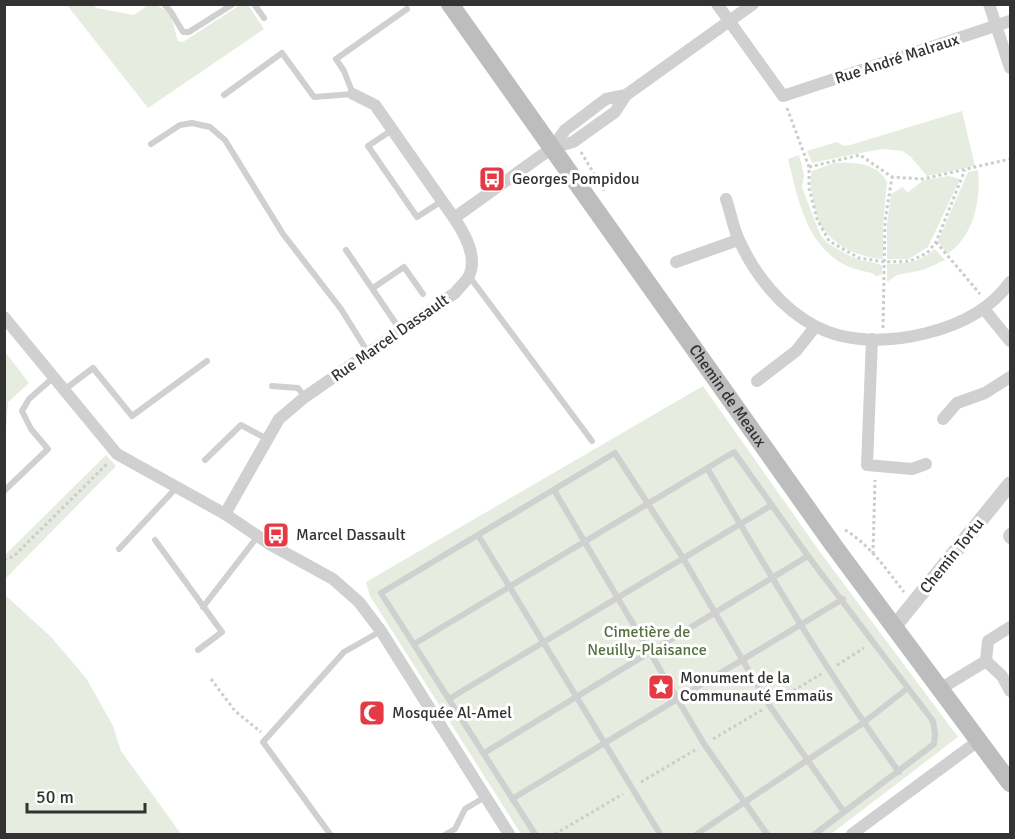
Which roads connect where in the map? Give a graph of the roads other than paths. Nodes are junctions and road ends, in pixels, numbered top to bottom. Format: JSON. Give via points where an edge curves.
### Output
{"nodes":[{"id":1,"x":164,"y":4,"type":"edge"},
{"id":2,"x":233,"y":4,"type":"edge"},
{"id":3,"x":254,"y":4,"type":"edge"},
{"id":4,"x":450,"y":4,"type":"edge"},
{"id":5,"x":717,"y":4,"type":"edge"},
{"id":6,"x":753,"y":4,"type":"edge"},
{"id":7,"x":989,"y":4,"type":"edge"},
{"id":8,"x":407,"y":9,"type":"dead end"},
{"id":9,"x":264,"y":18,"type":"dead end"},
{"id":10,"x":1011,"y":21,"type":"edge"},
{"id":11,"x":730,"y":22,"type":"junction"},
{"id":12,"x":996,"y":26,"type":"junction"},
{"id":13,"x":1011,"y":68,"type":"edge"},
{"id":14,"x":353,"y":94,"type":"junction"},
{"id":15,"x":224,"y":95,"type":"dead end"},
{"id":16,"x":392,"y":130,"type":"junction"},
{"id":17,"x":151,"y":144,"type":"dead end"},
{"id":18,"x":552,"y":148,"type":"junction"},
{"id":19,"x":726,"y":199,"type":"dead end"},
{"id":20,"x":442,"y":201,"type":"junction"},
{"id":21,"x":454,"y":218,"type":"junction"},
{"id":22,"x":738,"y":240,"type":"junction"},
{"id":23,"x":346,"y":250,"type":"dead end"},
{"id":24,"x":676,"y":262,"type":"dead end"},
{"id":25,"x":469,"y":276,"type":"junction"},
{"id":26,"x":1011,"y":282,"type":"edge"},
{"id":27,"x":373,"y":288,"type":"junction"},
{"id":28,"x":423,"y":294,"type":"dead end"},
{"id":29,"x":986,"y":307,"type":"junction"},
{"id":30,"x":4,"y":317,"type":"edge"},
{"id":31,"x":815,"y":327,"type":"junction"},
{"id":32,"x":402,"y":331,"type":"junction"},
{"id":33,"x":877,"y":339,"type":"junction"},
{"id":34,"x":1011,"y":341,"type":"edge"},
{"id":35,"x":369,"y":354,"type":"junction"},
{"id":36,"x":207,"y":361,"type":"dead end"},
{"id":37,"x":54,"y":377,"type":"junction"},
{"id":38,"x":1011,"y":377,"type":"edge"},
{"id":39,"x":757,"y":381,"type":"dead end"},
{"id":40,"x":272,"y":386,"type":"dead end"},
{"id":41,"x":64,"y":390,"type":"junction"},
{"id":42,"x":304,"y":397,"type":"junction"},
{"id":43,"x":943,"y":419,"type":"dead end"},
{"id":44,"x":268,"y":439,"type":"junction"},
{"id":45,"x":592,"y":441,"type":"dead end"},
{"id":46,"x":205,"y":460,"type":"dead end"},
{"id":47,"x":926,"y":464,"type":"dead end"},
{"id":48,"x":707,"y":468,"type":"junction"},
{"id":49,"x":1011,"y":484,"type":"edge"},
{"id":50,"x":177,"y":487,"type":"junction"},
{"id":51,"x":554,"y":490,"type":"junction"},
{"id":52,"x":4,"y":491,"type":"edge"},
{"id":53,"x":649,"y":503,"type":"junction"},
{"id":54,"x":772,"y":505,"type":"junction"},
{"id":55,"x":225,"y":513,"type":"junction"},
{"id":56,"x":740,"y":524,"type":"junction"},
{"id":57,"x":1011,"y":534,"type":"edge"},
{"id":58,"x":478,"y":535,"type":"junction"},
{"id":59,"x":258,"y":536,"type":"junction"},
{"id":60,"x":1011,"y":538,"type":"edge"},
{"id":61,"x":155,"y":540,"type":"dead end"},
{"id":62,"x":585,"y":542,"type":"junction"},
{"id":63,"x":119,"y":549,"type":"dead end"},
{"id":64,"x":808,"y":556,"type":"junction"},
{"id":65,"x":683,"y":558,"type":"junction"},
{"id":66,"x":772,"y":577,"type":"junction"},
{"id":67,"x":510,"y":587,"type":"junction"},
{"id":68,"x":618,"y":597,"type":"junction"},
{"id":69,"x":842,"y":600,"type":"junction"},
{"id":70,"x":203,"y":607,"type":"junction"},
{"id":71,"x":714,"y":613,"type":"junction"},
{"id":72,"x":801,"y":625,"type":"junction"},
{"id":73,"x":894,"y":627,"type":"junction"},
{"id":74,"x":1011,"y":627,"type":"edge"},
{"id":75,"x":381,"y":631,"type":"junction"},
{"id":76,"x":544,"y":642,"type":"junction"},
{"id":77,"x":414,"y":644,"type":"junction"},
{"id":78,"x":198,"y":650,"type":"dead end"},
{"id":79,"x":649,"y":652,"type":"junction"},
{"id":80,"x":742,"y":660,"type":"junction"},
{"id":81,"x":986,"y":661,"type":"junction"},
{"id":82,"x":908,"y":688,"type":"junction"},
{"id":83,"x":940,"y":689,"type":"junction"},
{"id":84,"x":1011,"y":690,"type":"edge"},
{"id":85,"x":576,"y":697,"type":"junction"},
{"id":86,"x":449,"y":699,"type":"junction"},
{"id":87,"x":677,"y":699,"type":"junction"},
{"id":88,"x":863,"y":723,"type":"junction"},
{"id":89,"x":978,"y":741,"type":"junction"},
{"id":90,"x":605,"y":744,"type":"junction"},
{"id":91,"x":483,"y":753,"type":"junction"},
{"id":92,"x":807,"y":760,"type":"junction"},
{"id":93,"x":898,"y":772,"type":"junction"},
{"id":94,"x":1011,"y":783,"type":"edge"},
{"id":95,"x":485,"y":797,"type":"junction"},
{"id":96,"x":512,"y":799,"type":"junction"},
{"id":97,"x":744,"y":803,"type":"junction"},
{"id":98,"x":844,"y":812,"type":"junction"},
{"id":99,"x":330,"y":834,"type":"edge"},
{"id":100,"x":446,"y":834,"type":"edge"},
{"id":101,"x":509,"y":834,"type":"edge"},
{"id":102,"x":534,"y":834,"type":"edge"},
{"id":103,"x":660,"y":834,"type":"edge"},
{"id":104,"x":697,"y":834,"type":"edge"},
{"id":105,"x":767,"y":834,"type":"edge"},
{"id":106,"x":815,"y":834,"type":"edge"},
{"id":107,"x":852,"y":834,"type":"edge"}],
"edges":[{"from":1,"to":2,"type":"lane","via":[[183,32]]},
{"from":3,"to":9,"type":"lane"},
{"from":4,"to":18,"type":"main road","name":"Chemin de Meaux"},
{"from":5,"to":11,"type":"street"},
{"from":6,"to":11,"type":"street"},
{"from":7,"to":12,"type":"street"},
{"from":8,"to":14,"type":"lane","via":[[336,59]]},
{"from":10,"to":12,"type":"street","name":"Rue André Malraux"},
{"from":11,"to":12,"type":"street","name":"Rue André Malraux","via":[[783,96]]},
{"from":11,"to":18,"type":"street","via":[[626,95],[606,99],[566,130]]},
{"from":12,"to":13,"type":"street"},
{"from":14,"to":15,"type":"lane","via":[[314,97],[282,53]]},
{"from":14,"to":16,"type":"street","via":[[375,105]]},
{"from":16,"to":20,"type":"street"},
{"from":16,"to":20,"type":"lane","via":[[368,146],[417,217]]},
{"from":17,"to":35,"type":"lane","via":[[180,124],[192,123],[210,127],[225,140],[283,234],[341,309]]},
{"from":18,"to":21,"type":"street"},
{"from":18,"to":73,"type":"main road","name":"Chemin de Meaux","via":[[858,588]]},
{"from":19,"to":22,"type":"street"},
{"from":20,"to":21,"type":"street"},
{"from":21,"to":25,"type":"street","via":[[472,256]]},
{"from":22,"to":24,"type":"street"},
{"from":22,"to":31,"type":"street","via":[[768,288]]},
{"from":23,"to":27,"type":"lane"},
{"from":25,"to":32,"type":"street","name":"Rue Marcel Dassault","via":[[455,293]]},
{"from":25,"to":45,"type":"lane"},
{"from":26,"to":29,"type":"street"},
{"from":27,"to":28,"type":"lane","via":[[404,267]]},
{"from":27,"to":32,"type":"lane"},
{"from":29,"to":33,"type":"street","via":[[944,329],[901,339]]},
{"from":29,"to":34,"type":"street"},
{"from":30,"to":37,"type":"street"},
{"from":31,"to":33,"type":"street","via":[[843,336]]},
{"from":31,"to":39,"type":"street","via":[[796,351]]},
{"from":32,"to":35,"type":"street","name":"Rue Marcel Dassault"},
{"from":33,"to":47,"type":"street","via":[[867,465],[912,469]]},
{"from":35,"to":42,"type":"street","name":"Rue Marcel Dassault"},
{"from":36,"to":41,"type":"lane","via":[[132,416],[93,369]]},
{"from":37,"to":41,"type":"street"},
{"from":37,"to":52,"type":"lane","via":[[29,399],[22,411],[48,449]]},
{"from":38,"to":43,"type":"street","via":[[985,393],[957,403]]},
{"from":40,"to":42,"type":"lane","via":[[298,388]]},
{"from":41,"to":50,"type":"street","via":[[117,454]]},
{"from":42,"to":44,"type":"street","name":"Rue Marcel Dassault","via":[[279,419]]},
{"from":44,"to":46,"type":"lane","via":[[241,424]]},
{"from":44,"to":55,"type":"street","name":"Rue Marcel Dassault"},
{"from":48,"to":53,"type":"lane"},
{"from":48,"to":54,"type":"lane","via":[[734,452]]},
{"from":48,"to":56,"type":"lane"},
{"from":49,"to":73,"type":"street","name":"Chemin Tortu"},
{"from":50,"to":55,"type":"street"},
{"from":50,"to":63,"type":"lane"},
{"from":51,"to":53,"type":"lane","via":[[615,453]]},
{"from":51,"to":58,"type":"lane"},
{"from":51,"to":62,"type":"lane"},
{"from":53,"to":62,"type":"lane"},
{"from":53,"to":65,"type":"lane"},
{"from":54,"to":56,"type":"lane"},
{"from":54,"to":64,"type":"lane"},
{"from":55,"to":59,"type":"street"},
{"from":56,"to":65,"type":"lane"},
{"from":56,"to":66,"type":"lane"},
{"from":57,"to":60,"type":"street"},
{"from":58,"to":67,"type":"lane"},
{"from":58,"to":77,"type":"lane","via":[[381,593]]},
{"from":59,"to":70,"type":"lane"},
{"from":59,"to":75,"type":"street","via":[[333,579],[359,602]]},
{"from":61,"to":70,"type":"lane"},
{"from":62,"to":67,"type":"lane"},
{"from":62,"to":68,"type":"lane"},
{"from":64,"to":66,"type":"lane"},
{"from":64,"to":69,"type":"lane"},
{"from":65,"to":68,"type":"lane"},
{"from":65,"to":71,"type":"lane"},
{"from":66,"to":71,"type":"lane"},
{"from":66,"to":72,"type":"lane"},
{"from":67,"to":76,"type":"lane"},
{"from":67,"to":77,"type":"lane"},
{"from":68,"to":76,"type":"lane"},
{"from":68,"to":79,"type":"lane"},
{"from":69,"to":72,"type":"lane"},
{"from":69,"to":82,"type":"lane"},
{"from":70,"to":78,"type":"lane","via":[[222,632]]},
{"from":71,"to":79,"type":"lane"},
{"from":71,"to":80,"type":"lane"},
{"from":72,"to":80,"type":"lane"},
{"from":72,"to":88,"type":"lane"},
{"from":73,"to":83,"type":"main road","name":"Chemin de Meaux"},
{"from":74,"to":81,"type":"street","via":[[988,641]]},
{"from":75,"to":95,"type":"street"},
{"from":75,"to":99,"type":"lane","via":[[344,652],[263,742]]},
{"from":76,"to":85,"type":"lane"},
{"from":76,"to":86,"type":"lane"},
{"from":77,"to":86,"type":"lane"},
{"from":79,"to":85,"type":"lane"},
{"from":79,"to":87,"type":"lane"},
{"from":80,"to":87,"type":"lane"},
{"from":80,"to":92,"type":"lane"},
{"from":81,"to":83,"type":"street"},
{"from":81,"to":84,"type":"street"},
{"from":82,"to":88,"type":"lane"},
{"from":82,"to":93,"type":"lane","via":[[933,720],[934,744]]},
{"from":83,"to":89,"type":"main road","name":"Chemin de Meaux"},
{"from":85,"to":90,"type":"lane"},
{"from":85,"to":91,"type":"lane"},
{"from":86,"to":91,"type":"lane"},
{"from":87,"to":90,"type":"lane"},
{"from":87,"to":97,"type":"lane"},
{"from":88,"to":92,"type":"lane"},
{"from":88,"to":93,"type":"lane"},
{"from":89,"to":94,"type":"main road","name":"Chemin de Meaux"},
{"from":89,"to":107,"type":"street"},
{"from":90,"to":96,"type":"lane"},
{"from":90,"to":103,"type":"lane"},
{"from":91,"to":96,"type":"lane"},
{"from":92,"to":97,"type":"lane"},
{"from":92,"to":98,"type":"lane"},
{"from":93,"to":98,"type":"lane"},
{"from":95,"to":100,"type":"lane","via":[[465,809],[455,829]]},
{"from":95,"to":101,"type":"street"},
{"from":96,"to":102,"type":"lane"},
{"from":97,"to":104,"type":"lane"},
{"from":97,"to":105,"type":"lane"},
{"from":98,"to":106,"type":"lane"}]}
